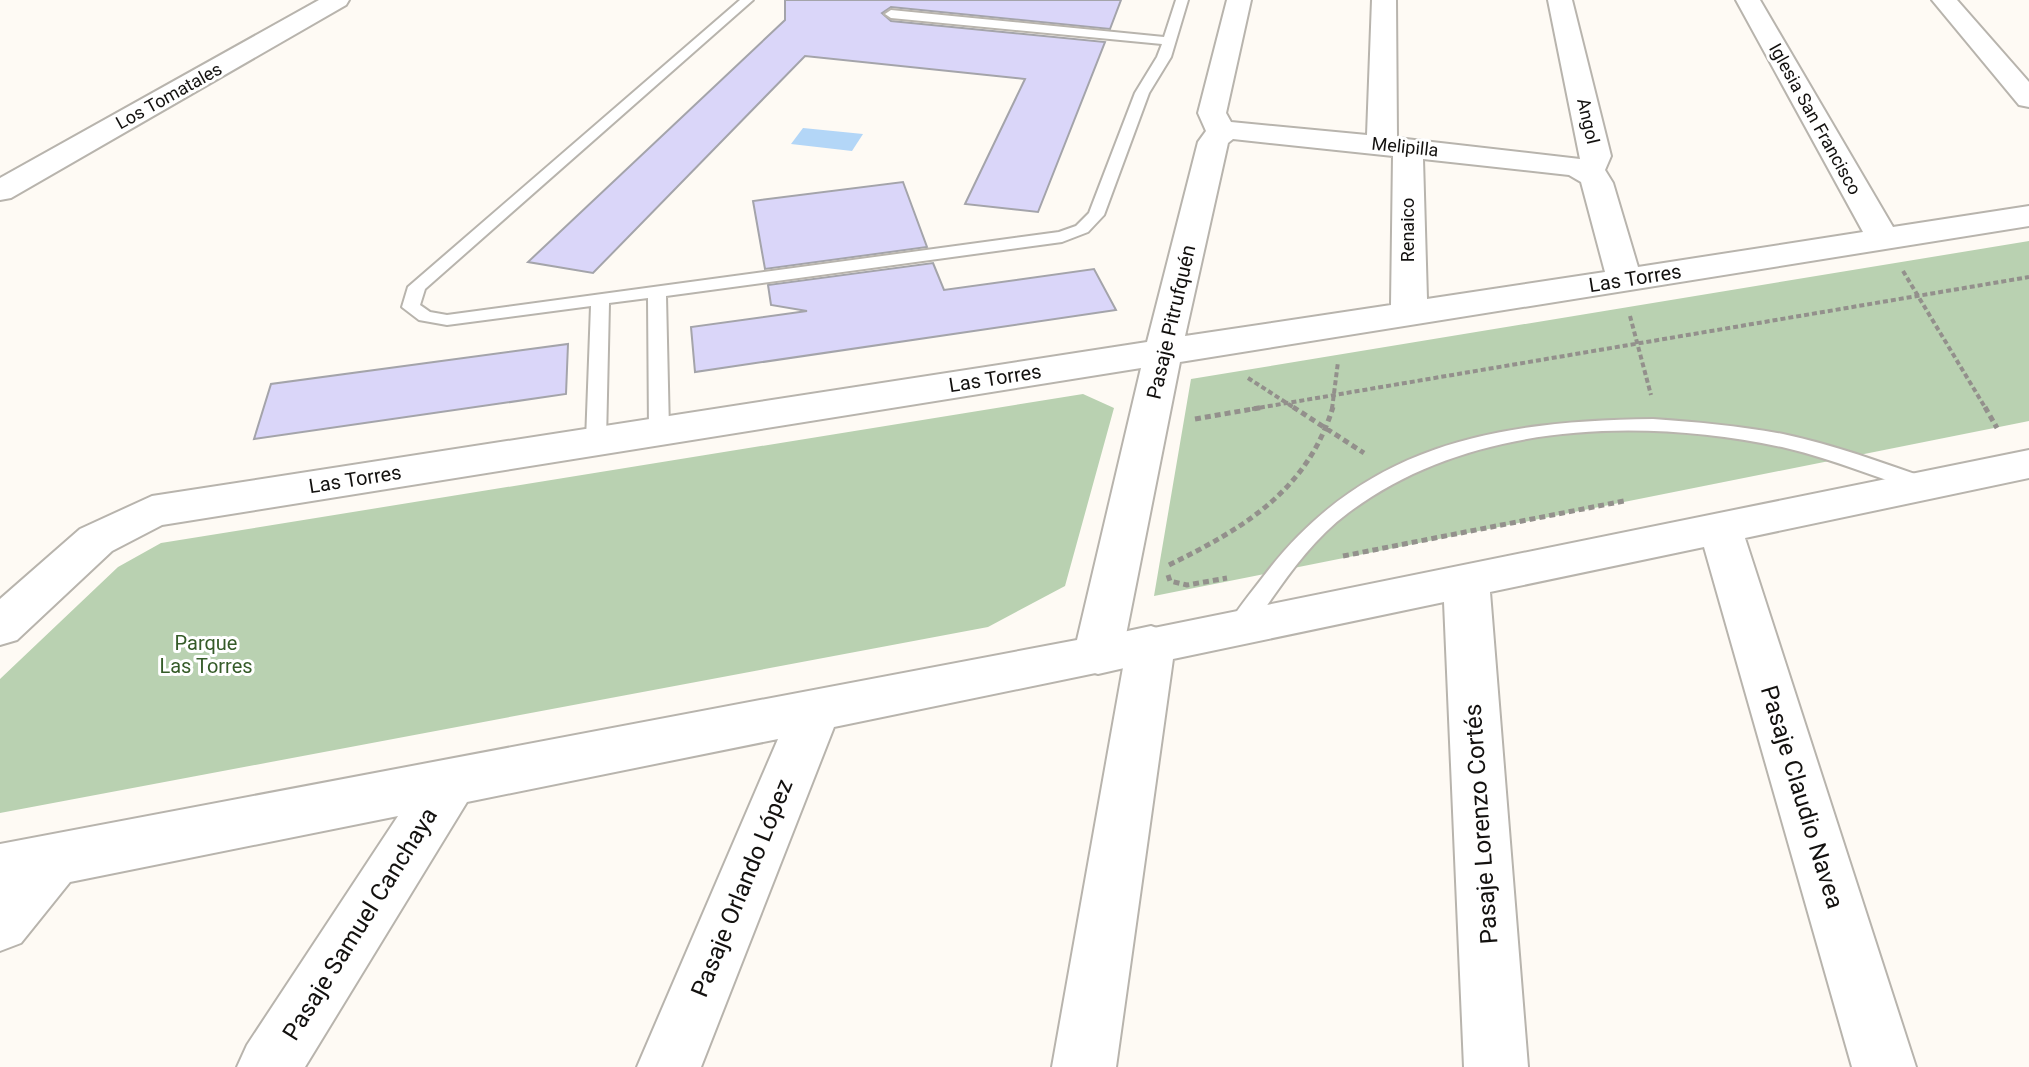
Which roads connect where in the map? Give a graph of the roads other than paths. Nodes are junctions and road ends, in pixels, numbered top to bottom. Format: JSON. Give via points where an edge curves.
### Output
{"nodes":[{"id":1,"x":337,"y":0,"type":"edge"},
{"id":2,"x":747,"y":0,"type":"edge"},
{"id":3,"x":1182,"y":0,"type":"edge"},
{"id":4,"x":1239,"y":0,"type":"edge"},
{"id":5,"x":1384,"y":0,"type":"edge"},
{"id":6,"x":1560,"y":0,"type":"edge"},
{"id":7,"x":1748,"y":0,"type":"edge"},
{"id":8,"x":1944,"y":0,"type":"edge"},
{"id":9,"x":891,"y":14,"type":"dead end"},
{"id":10,"x":1170,"y":41,"type":"junction"},
{"id":11,"x":2029,"y":99,"type":"edge"},
{"id":12,"x":1224,"y":132,"type":"junction"},
{"id":13,"x":1395,"y":146,"type":"junction"},
{"id":14,"x":1586,"y":171,"type":"junction"},
{"id":15,"x":0,"y":191,"type":"edge"},
{"id":16,"x":2029,"y":216,"type":"edge"},
{"id":17,"x":1891,"y":252,"type":"junction"},
{"id":18,"x":657,"y":292,"type":"junction"},
{"id":19,"x":1626,"y":295,"type":"junction"},
{"id":20,"x":600,"y":299,"type":"junction"},
{"id":21,"x":1409,"y":313,"type":"junction"},
{"id":22,"x":1163,"y":352,"type":"junction"},
{"id":23,"x":659,"y":431,"type":"junction"},
{"id":24,"x":596,"y":441,"type":"junction"},
{"id":25,"x":2021,"y":460,"type":"edge"},
{"id":26,"x":1927,"y":486,"type":"junction"},
{"id":27,"x":1720,"y":528,"type":"junction"},
{"id":28,"x":1466,"y":580,"type":"junction"},
{"id":29,"x":0,"y":627,"type":"edge"},
{"id":30,"x":1239,"y":627,"type":"junction"},
{"id":31,"x":1151,"y":645,"type":"junction"},
{"id":32,"x":1098,"y":655,"type":"junction"},
{"id":33,"x":816,"y":710,"type":"junction"},
{"id":34,"x":450,"y":782,"type":"junction"},
{"id":35,"x":27,"y":865,"type":"edge"},
{"id":36,"x":0,"y":923,"type":"edge"},
{"id":37,"x":269,"y":1067,"type":"edge"},
{"id":38,"x":669,"y":1067,"type":"edge"},
{"id":39,"x":1084,"y":1067,"type":"edge"},
{"id":40,"x":1496,"y":1067,"type":"edge"},
{"id":41,"x":1884,"y":1067,"type":"edge"}],
"edges":[{"from":1,"to":15,"type":"street","name":"Los Tomatales"},
{"from":2,"to":20,"type":"lane","via":[[417,287],[411,307],[447,320]]},
{"from":3,"to":10,"type":"lane"},
{"from":4,"to":12,"type":"street","via":[[1212,113]]},
{"from":5,"to":13,"type":"street","name":"Renaico"},
{"from":6,"to":14,"type":"street","name":"Angol","via":[[1596,156]]},
{"from":7,"to":17,"type":"street","name":"Iglesia San Francisco"},
{"from":8,"to":11,"type":"street"},
{"from":9,"to":10,"type":"lane"},
{"from":10,"to":18,"type":"lane","via":[[1142,93],[1096,215],[1082,229],[1062,237]]},
{"from":12,"to":13,"type":"street","name":"Melipilla"},
{"from":12,"to":22,"type":"street","name":"Pasaje Pitrufquén","via":[[1213,142]]},
{"from":13,"to":14,"type":"street","name":"Melipilla"},
{"from":13,"to":21,"type":"street","name":"Renaico"},
{"from":14,"to":19,"type":"street","name":"Angol","via":[[1597,183]]},
{"from":16,"to":17,"type":"street","name":"Las Torres"},
{"from":17,"to":19,"type":"street","name":"Las Torres"},
{"from":18,"to":20,"type":"lane"},
{"from":18,"to":23,"type":"lane"},
{"from":19,"to":21,"type":"street","name":"Las Torres"},
{"from":20,"to":24,"type":"lane"},
{"from":21,"to":22,"type":"street","name":"Las Torres"},
{"from":22,"to":23,"type":"street","name":"Las Torres"},
{"from":22,"to":32,"type":"street","name":"Pasaje Pitrufquén"},
{"from":23,"to":24,"type":"street","name":"Las Torres"},
{"from":24,"to":29,"type":"street","name":"Las Torres","via":[[152,511],[96,540]]},
{"from":25,"to":26,"type":"street"},
{"from":26,"to":27,"type":"street"},
{"from":26,"to":30,"type":"lane","via":[[1844,457],[1717,432],[1596,426],[1513,435],[1459,448],[1395,473],[1341,507],[1296,550]]},
{"from":27,"to":28,"type":"street"},
{"from":27,"to":41,"type":"street","name":"Pasaje Claudio Navea"},
{"from":28,"to":30,"type":"street"},
{"from":28,"to":40,"type":"street","name":"Pasaje Lorenzo Cortés"},
{"from":30,"to":31,"type":"street"},
{"from":31,"to":32,"type":"street"},
{"from":31,"to":39,"type":"street"},
{"from":32,"to":33,"type":"street"},
{"from":33,"to":34,"type":"street"},
{"from":33,"to":38,"type":"street","name":"Pasaje Orlando López"},
{"from":34,"to":35,"type":"street"},
{"from":34,"to":37,"type":"street","name":"Pasaje Samuel Canchaya"},
{"from":35,"to":36,"type":"street"}]}
